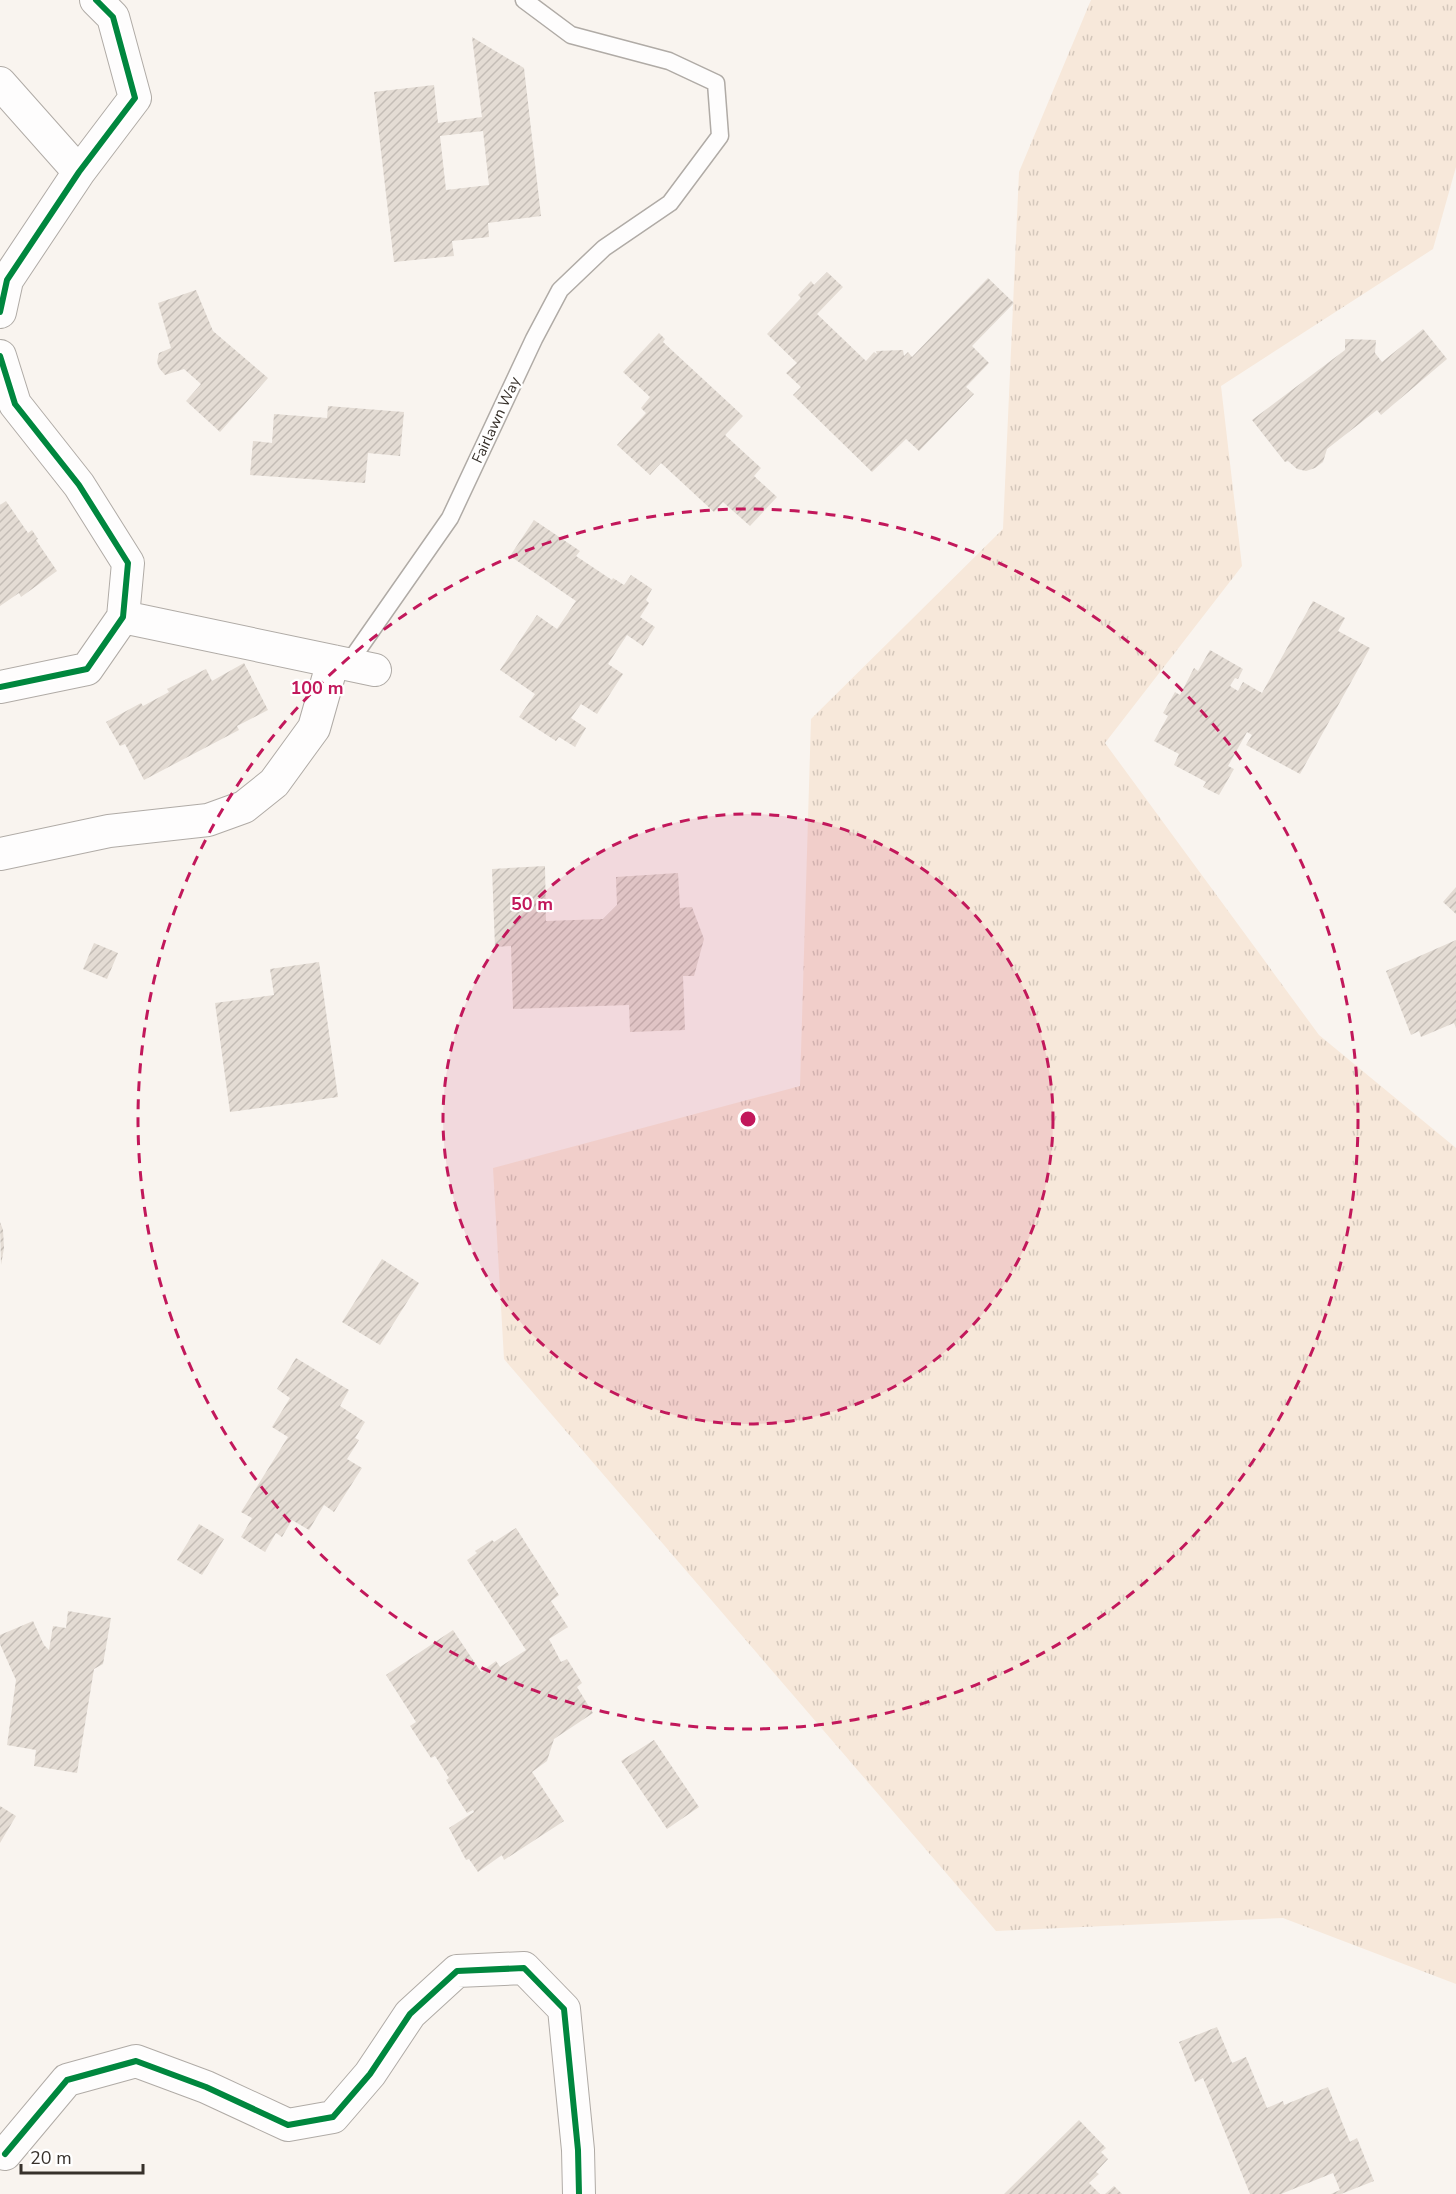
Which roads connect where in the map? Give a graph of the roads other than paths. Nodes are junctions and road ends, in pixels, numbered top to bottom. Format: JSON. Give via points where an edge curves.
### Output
{"nodes":[{"id":1,"x":96,"y":0,"type":"edge"},
{"id":2,"x":524,"y":0,"type":"edge"},
{"id":3,"x":0,"y":83,"type":"edge"},
{"id":4,"x":80,"y":172,"type":"junction"},
{"id":5,"x":0,"y":312,"type":"edge"},
{"id":6,"x":0,"y":356,"type":"edge"},
{"id":7,"x":123,"y":617,"type":"junction"},
{"id":8,"x":352,"y":665,"type":"junction"},
{"id":9,"x":0,"y":687,"type":"edge"},
{"id":10,"x":0,"y":854,"type":"edge"},
{"id":11,"x":5,"y":2154,"type":"dead end"},
{"id":12,"x":579,"y":2194,"type":"edge"}],
"edges":[{"from":1,"to":4,"type":"street","via":[[113,17],[135,98]]},
{"from":2,"to":8,"type":"lane","name":"Fairlawn Way","via":[[571,35],[669,61],[716,83],[720,136],[670,203],[604,248],[560,290],[450,518]]},
{"from":3,"to":4,"type":"street"},
{"from":4,"to":5,"type":"street","via":[[7,280]]},
{"from":6,"to":7,"type":"street","via":[[15,404],[79,485],[128,563]]},
{"from":7,"to":8,"type":"street"},
{"from":7,"to":9,"type":"street","via":[[87,669]]},
{"from":8,"to":10,"type":"street","via":[[314,728],[274,783],[244,807],[208,820],[109,831]]},
{"from":11,"to":12,"type":"street","via":[[67,2080],[136,2061],[206,2087],[288,2125],[333,2117],[370,2074],[410,2014],[457,1971],[524,1968],[564,2009]]}]}
